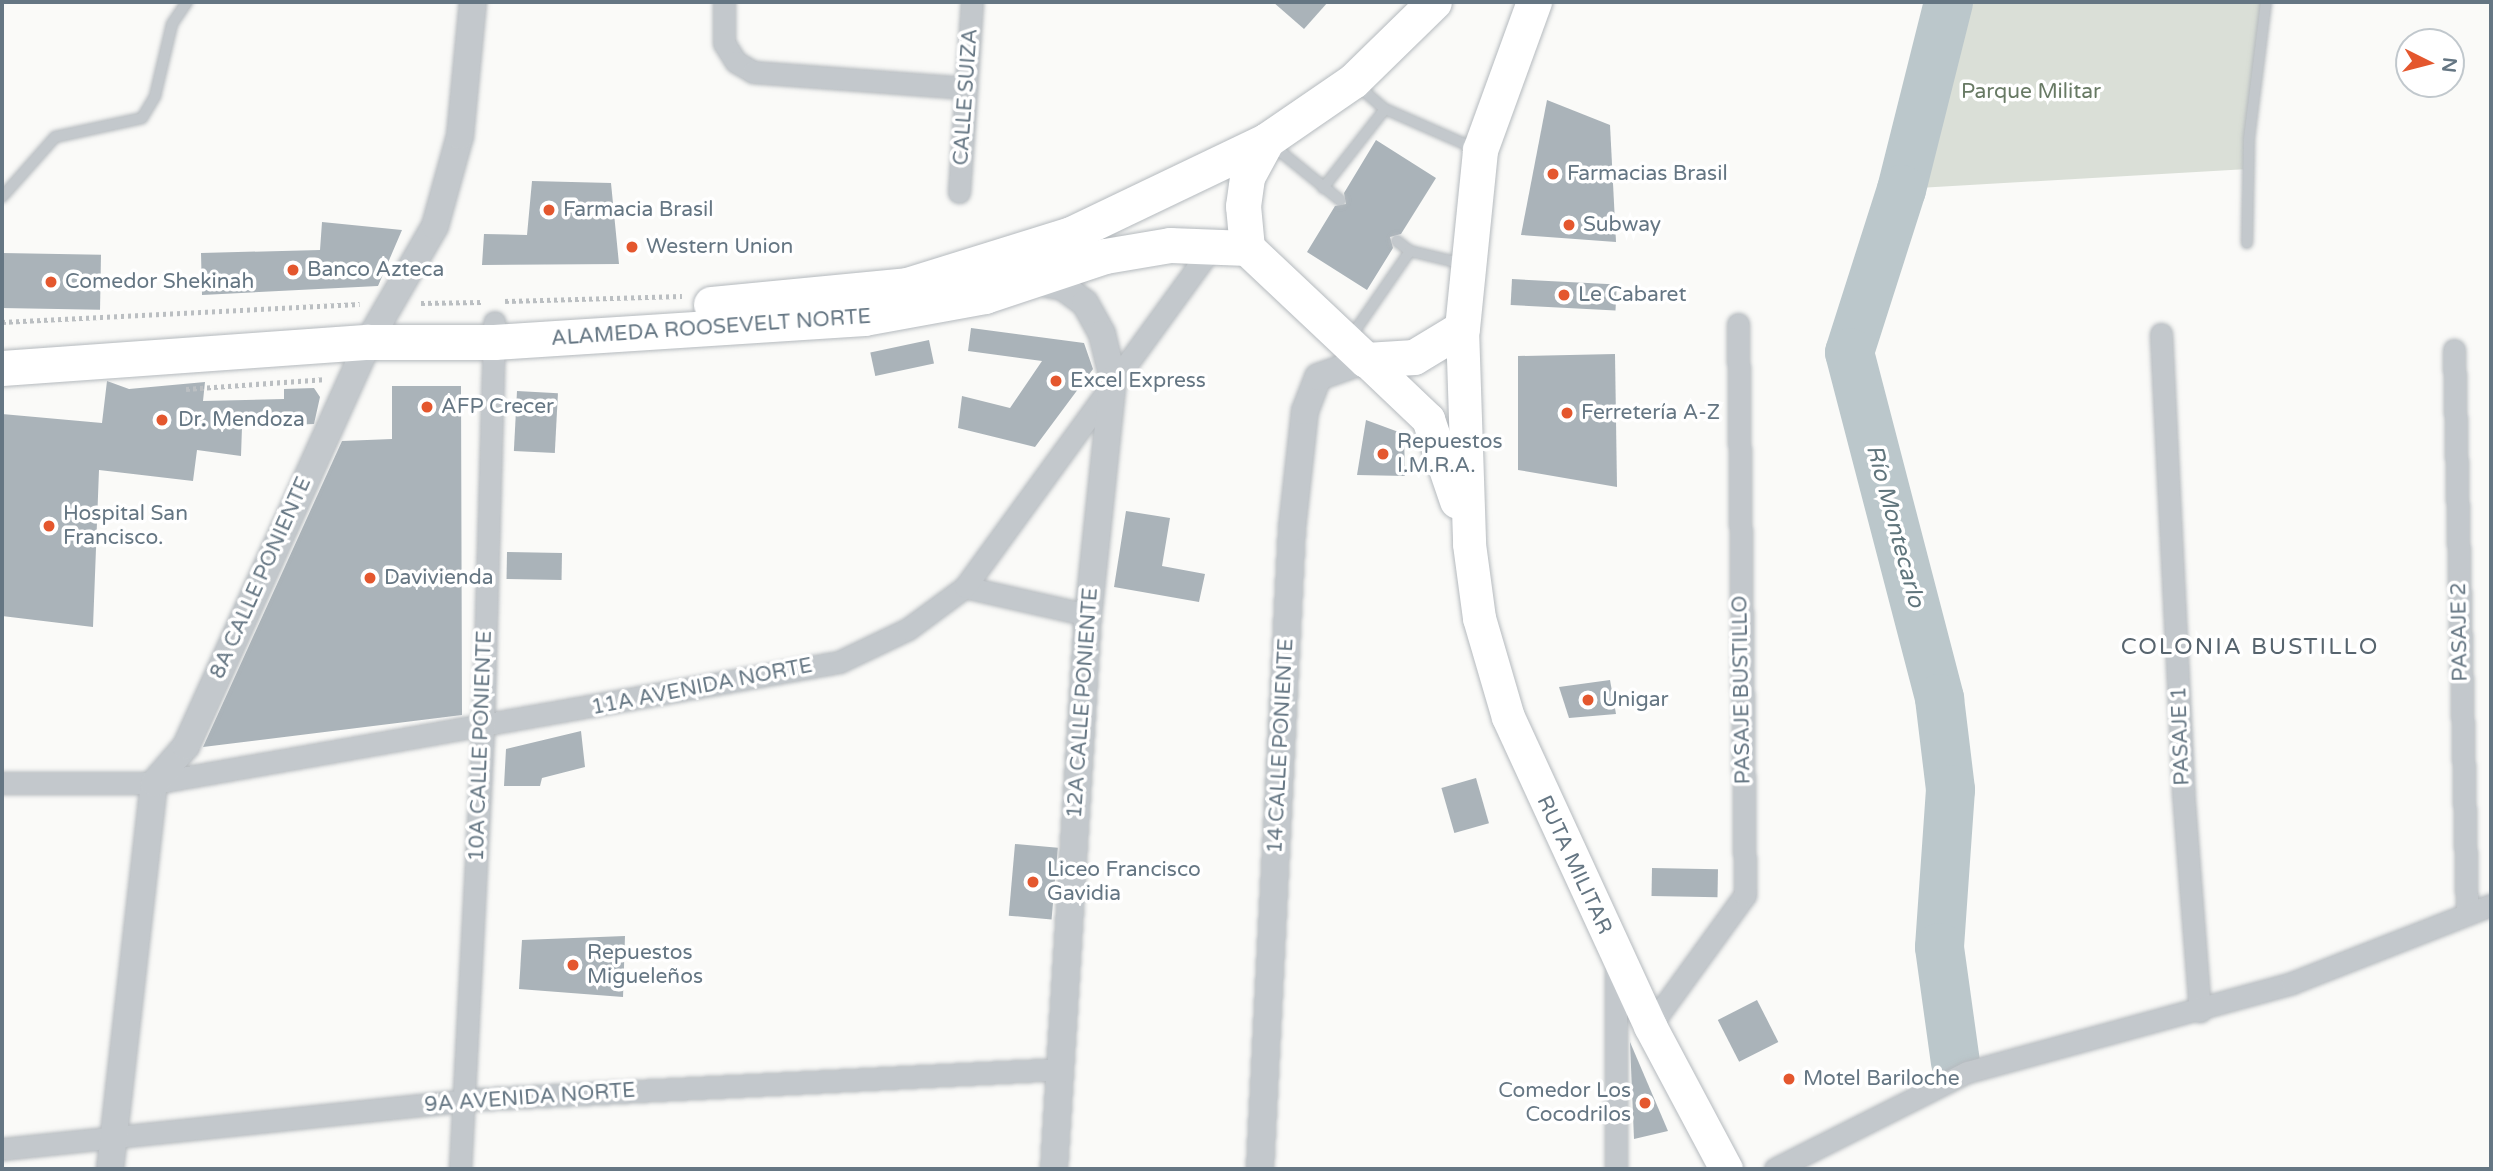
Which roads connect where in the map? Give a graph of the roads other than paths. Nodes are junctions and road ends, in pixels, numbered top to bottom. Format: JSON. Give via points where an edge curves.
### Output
{"nodes":[{"id":1,"x":187,"y":2,"type":"edge"},
{"id":2,"x":473,"y":2,"type":"edge"},
{"id":3,"x":724,"y":2,"type":"edge"},
{"id":4,"x":972,"y":2,"type":"edge"},
{"id":5,"x":1434,"y":2,"type":"edge"},
{"id":6,"x":2266,"y":2,"type":"edge"},
{"id":7,"x":1529,"y":5,"type":"edge"},
{"id":8,"x":1353,"y":80,"type":"junction"},
{"id":9,"x":966,"y":88,"type":"junction"},
{"id":10,"x":1385,"y":109,"type":"junction"},
{"id":11,"x":1267,"y":140,"type":"junction"},
{"id":12,"x":1480,"y":150,"type":"junction"},
{"id":13,"x":1323,"y":188,"type":"junction"},
{"id":14,"x":960,"y":191,"type":"dead end"},
{"id":15,"x":2,"y":197,"type":"edge"},
{"id":16,"x":1340,"y":200,"type":"dead end"},
{"id":17,"x":1397,"y":241,"type":"dead end"},
{"id":18,"x":2247,"y":243,"type":"dead end"},
{"id":19,"x":1213,"y":246,"type":"junction"},
{"id":20,"x":1247,"y":248,"type":"junction"},
{"id":21,"x":1410,"y":251,"type":"junction"},
{"id":22,"x":1465,"y":264,"type":"junction"},
{"id":23,"x":1030,"y":281,"type":"junction"},
{"id":24,"x":378,"y":323,"type":"junction"},
{"id":25,"x":1738,"y":324,"type":"dead end"},
{"id":26,"x":1462,"y":328,"type":"junction"},
{"id":27,"x":494,"y":332,"type":"junction"},
{"id":28,"x":2161,"y":334,"type":"dead end"},
{"id":29,"x":2,"y":344,"type":"edge"},
{"id":30,"x":2454,"y":350,"type":"dead end"},
{"id":31,"x":1357,"y":351,"type":"junction"},
{"id":32,"x":2,"y":368,"type":"edge"},
{"id":33,"x":1113,"y":379,"type":"junction"},
{"id":34,"x":1469,"y":544,"type":"junction"},
{"id":35,"x":965,"y":587,"type":"junction"},
{"id":36,"x":1088,"y":615,"type":"junction"},
{"id":37,"x":483,"y":728,"type":"junction"},
{"id":38,"x":2,"y":783,"type":"edge"},
{"id":39,"x":154,"y":783,"type":"junction"},
{"id":40,"x":2491,"y":905,"type":"edge"},
{"id":41,"x":2467,"y":914,"type":"junction"},
{"id":42,"x":1616,"y":956,"type":"junction"},
{"id":43,"x":2200,"y":1011,"type":"junction"},
{"id":44,"x":1650,"y":1026,"type":"junction"},
{"id":45,"x":1060,"y":1069,"type":"junction"},
{"id":46,"x":465,"y":1100,"type":"junction"},
{"id":47,"x":115,"y":1133,"type":"junction"},
{"id":48,"x":2,"y":1149,"type":"edge"},
{"id":49,"x":110,"y":1169,"type":"edge"},
{"id":50,"x":460,"y":1169,"type":"edge"},
{"id":51,"x":1054,"y":1169,"type":"edge"},
{"id":52,"x":1259,"y":1169,"type":"edge"},
{"id":53,"x":1616,"y":1169,"type":"edge"},
{"id":54,"x":1726,"y":1169,"type":"edge"},
{"id":55,"x":1775,"y":1169,"type":"edge"}],
"edges":[{"from":1,"to":15,"type":"lane","via":[[172,24],[155,96],[142,118],[55,137]]},
{"from":2,"to":24,"type":"street","name":"8A CALLE PONIENTE","via":[[460,136],[435,226]]},
{"from":3,"to":9,"type":"street","via":[[724,43],[736,62],[753,72]]},
{"from":4,"to":9,"type":"street","name":"CALLE SUIZA"},
{"from":5,"to":8,"type":"highway","name":"ALAMEDA ROOSEVELT NORTE"},
{"from":6,"to":18,"type":"lane","via":[[2249,138]]},
{"from":7,"to":12,"type":"highway"},
{"from":8,"to":10,"type":"lane"},
{"from":8,"to":11,"type":"highway","name":"ALAMEDA ROOSEVELT NORTE"},
{"from":9,"to":14,"type":"street","name":"CALLE SUIZA"},
{"from":10,"to":12,"type":"lane"},
{"from":10,"to":13,"type":"lane"},
{"from":11,"to":13,"type":"lane"},
{"from":11,"to":20,"type":"highway","via":[[1247,177]]},
{"from":11,"to":27,"type":"highway","name":"ALAMEDA ROOSEVELT NORTE","via":[[1062,238],[908,285]]},
{"from":12,"to":22,"type":"highway"},
{"from":13,"to":16,"type":"lane"},
{"from":17,"to":21,"type":"lane"},
{"from":19,"to":20,"type":"highway","name":"ALAMEDA ROOSEVELT NORTE"},
{"from":19,"to":23,"type":"highway","name":"ALAMEDA ROOSEVELT NORTE","via":[[1146,247]]},
{"from":19,"to":33,"type":"street","name":"11A AVENIDA NORTE"},
{"from":20,"to":31,"type":"highway"},
{"from":21,"to":22,"type":"lane"},
{"from":21,"to":31,"type":"lane"},
{"from":22,"to":26,"type":"highway"},
{"from":23,"to":27,"type":"highway","name":"ALAMEDA ROOSEVELT NORTE","via":[[921,310],[864,318]]},
{"from":23,"to":33,"type":"street","name":"12A CALLE PONIENTE","via":[[1063,287],[1086,303],[1101,334]]},
{"from":24,"to":27,"type":"highway","name":"ALAMEDA ROOSEVELT NORTE"},
{"from":24,"to":29,"type":"highway","name":"ALAMEDA ROOSEVELT NORTE"},
{"from":24,"to":32,"type":"highway","name":"ALAMEDA ROOSEVELT NORTE"},
{"from":24,"to":39,"type":"street","name":"8A CALLE PONIENTE","via":[[186,746]]},
{"from":25,"to":44,"type":"street","name":"PASAJE BUSTILLO","via":[[1745,895]]},
{"from":26,"to":31,"type":"highway","via":[[1414,357]]},
{"from":26,"to":34,"type":"main road","name":"RUTA MILITAR"},
{"from":27,"to":37,"type":"street","name":"10A CALLE PONIENTE"},
{"from":28,"to":43,"type":"street","name":"PASAJE 1"},
{"from":30,"to":41,"type":"street","name":"PASAJE 2"},
{"from":31,"to":34,"type":"main road","name":"RUTA MILITAR","via":[[1427,419]]},
{"from":31,"to":52,"type":"street","name":"14 CALLE PONIENTE","via":[[1318,377],[1305,411],[1292,528]]},
{"from":33,"to":35,"type":"street","name":"11A AVENIDA NORTE"},
{"from":33,"to":36,"type":"street","name":"12A CALLE PONIENTE"},
{"from":34,"to":42,"type":"main road","name":"RUTA MILITAR","via":[[1479,618],[1508,717]]},
{"from":35,"to":36,"type":"street"},
{"from":35,"to":37,"type":"street","name":"11A AVENIDA NORTE","via":[[908,629],[839,662]]},
{"from":36,"to":45,"type":"street","name":"12A CALLE PONIENTE"},
{"from":37,"to":39,"type":"street","name":"11A AVENIDA NORTE"},
{"from":37,"to":46,"type":"street","name":"10A CALLE PONIENTE"},
{"from":38,"to":39,"type":"street","name":"11A AVENIDA NORTE"},
{"from":39,"to":47,"type":"street"},
{"from":40,"to":41,"type":"street"},
{"from":41,"to":43,"type":"street","via":[[2292,983]]},
{"from":42,"to":44,"type":"main road","name":"RUTA MILITAR"},
{"from":42,"to":53,"type":"street"},
{"from":43,"to":55,"type":"street","via":[[1968,1072]]},
{"from":44,"to":54,"type":"main road","name":"RUTA MILITAR"},
{"from":45,"to":46,"type":"street","name":"9A AVENIDA NORTE"},
{"from":45,"to":51,"type":"street","name":"12A CALLE PONIENTE"},
{"from":46,"to":47,"type":"street","name":"9A AVENIDA NORTE"},
{"from":46,"to":50,"type":"street","name":"10A CALLE PONIENTE"},
{"from":47,"to":48,"type":"street","name":"9A AVENIDA NORTE"},
{"from":47,"to":49,"type":"street"}]}
